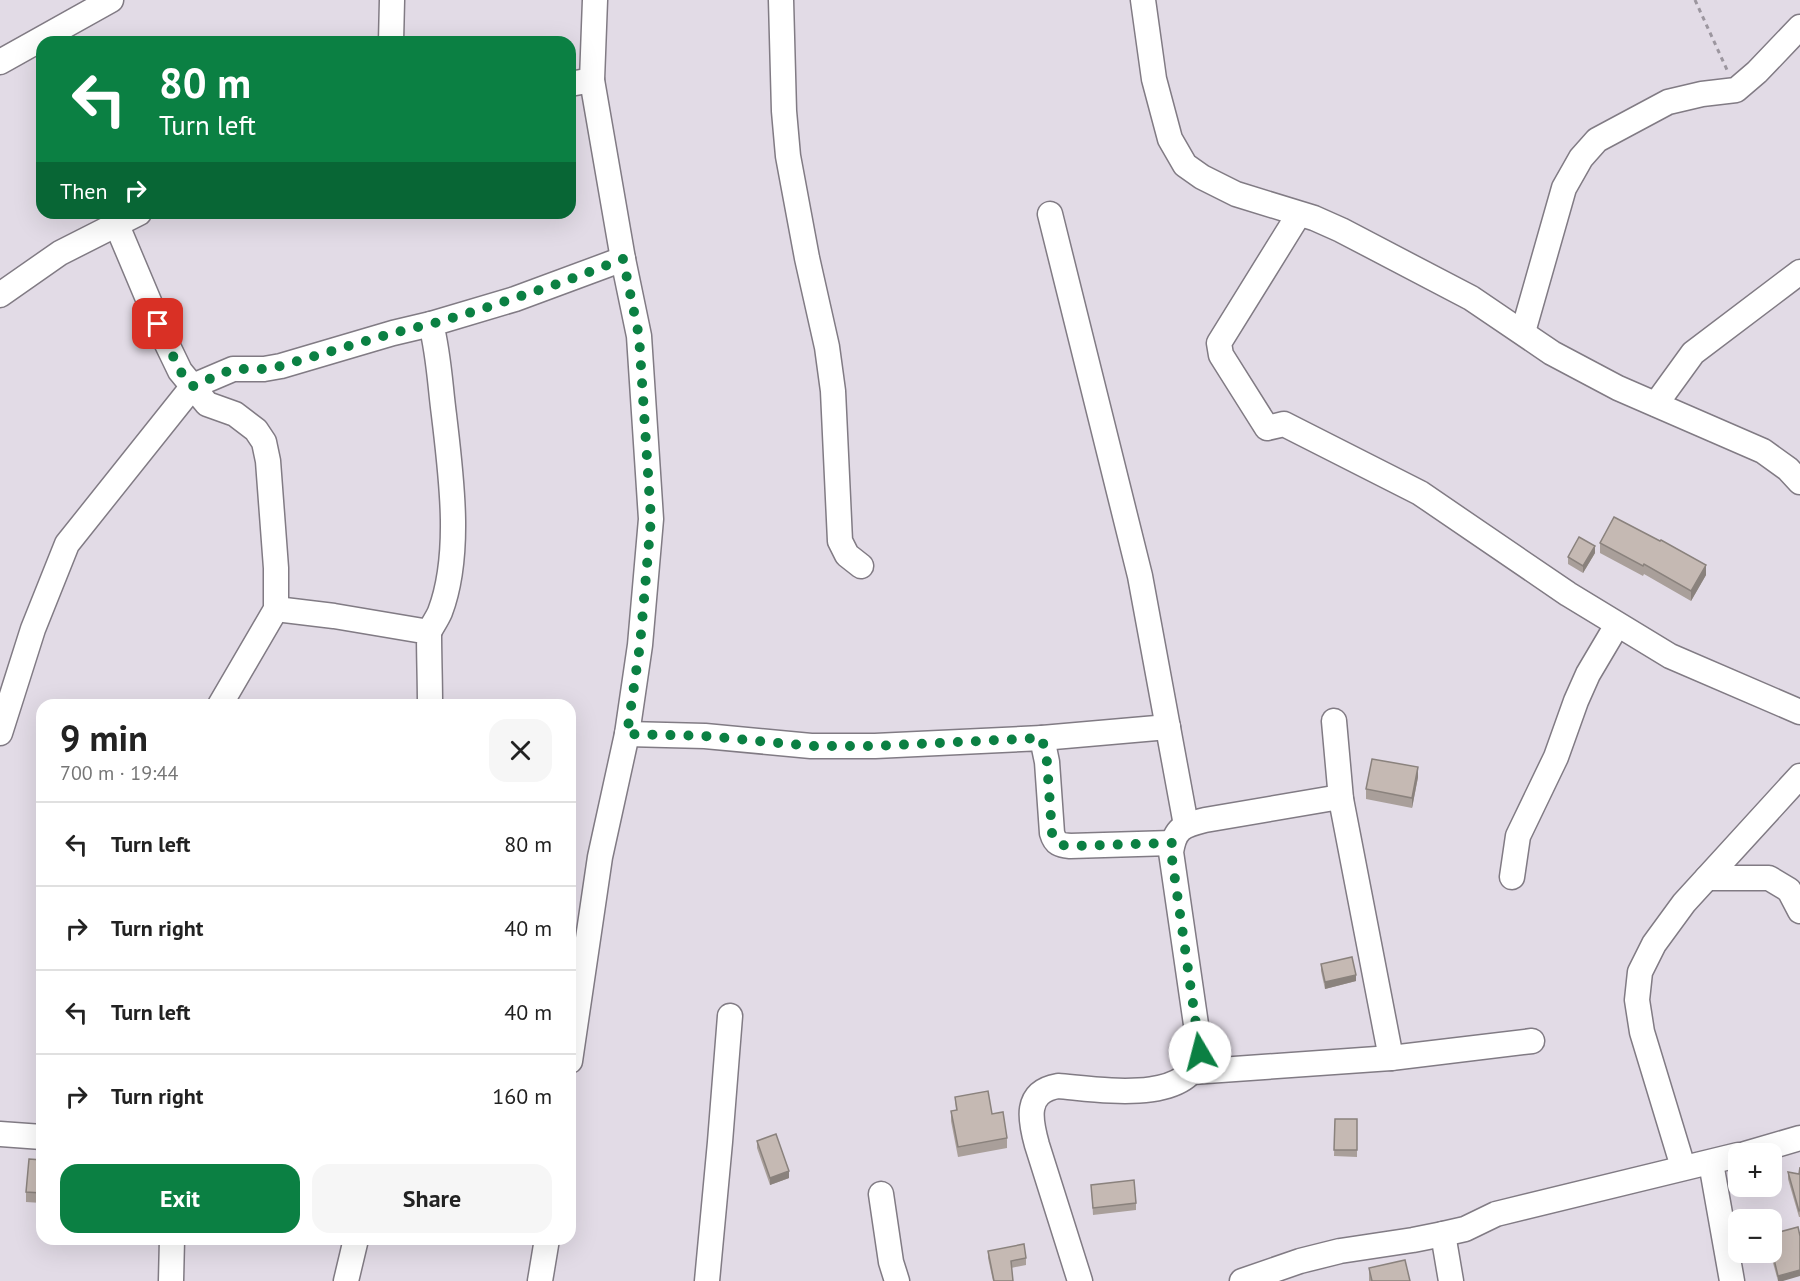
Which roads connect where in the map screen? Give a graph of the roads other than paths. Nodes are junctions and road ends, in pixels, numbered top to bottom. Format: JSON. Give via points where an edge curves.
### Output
{"nodes":[{"id":1,"x":111,"y":0,"type":"edge"},
{"id":2,"x":392,"y":0,"type":"edge"},
{"id":3,"x":595,"y":0,"type":"edge"},
{"id":4,"x":781,"y":0,"type":"edge"},
{"id":5,"x":1143,"y":0,"type":"edge"},
{"id":6,"x":1800,"y":27,"type":"edge"},
{"id":7,"x":47,"y":36,"type":"edge"},
{"id":8,"x":391,"y":36,"type":"edge"},
{"id":9,"x":36,"y":42,"type":"edge"},
{"id":10,"x":0,"y":62,"type":"edge"},
{"id":11,"x":581,"y":82,"type":"edge"},
{"id":12,"x":1299,"y":213,"type":"junction"},
{"id":13,"x":1050,"y":214,"type":"dead end"},
{"id":14,"x":125,"y":219,"type":"edge"},
{"id":15,"x":116,"y":223,"type":"junction"},
{"id":16,"x":623,"y":259,"type":"junction"},
{"id":17,"x":1800,"y":272,"type":"edge"},
{"id":18,"x":0,"y":295,"type":"edge"},
{"id":19,"x":431,"y":324,"type":"junction"},
{"id":20,"x":1522,"y":332,"type":"junction"},
{"id":21,"x":193,"y":386,"type":"junction"},
{"id":22,"x":1656,"y":404,"type":"junction"},
{"id":23,"x":1800,"y":482,"type":"edge"},
{"id":24,"x":861,"y":566,"type":"dead end"},
{"id":25,"x":276,"y":609,"type":"junction"},
{"id":26,"x":1617,"y":625,"type":"junction"},
{"id":27,"x":429,"y":632,"type":"junction"},
{"id":28,"x":224,"y":699,"type":"edge"},
{"id":29,"x":430,"y":699,"type":"edge"},
{"id":30,"x":1800,"y":711,"type":"edge"},
{"id":31,"x":1334,"y":720,"type":"dead end"},
{"id":32,"x":1168,"y":727,"type":"junction"},
{"id":33,"x":0,"y":733,"type":"edge"},
{"id":34,"x":627,"y":734,"type":"junction"},
{"id":35,"x":1042,"y":738,"type":"junction"},
{"id":36,"x":1800,"y":776,"type":"edge"},
{"id":37,"x":1341,"y":799,"type":"junction"},
{"id":38,"x":1179,"y":834,"type":"junction"},
{"id":39,"x":1512,"y":877,"type":"dead end"},
{"id":40,"x":1707,"y":878,"type":"junction"},
{"id":41,"x":1800,"y":911,"type":"edge"},
{"id":42,"x":730,"y":1016,"type":"dead end"},
{"id":43,"x":576,"y":1020,"type":"edge"},
{"id":44,"x":1532,"y":1041,"type":"dead end"},
{"id":45,"x":1391,"y":1058,"type":"junction"},
{"id":46,"x":1192,"y":1072,"type":"junction"},
{"id":47,"x":0,"y":1134,"type":"edge"},
{"id":48,"x":36,"y":1137,"type":"edge"},
{"id":49,"x":1800,"y":1138,"type":"edge"},
{"id":50,"x":1782,"y":1143,"type":"edge"},
{"id":51,"x":1728,"y":1158,"type":"edge"},
{"id":52,"x":1711,"y":1163,"type":"junction"},
{"id":53,"x":1683,"y":1167,"type":"junction"},
{"id":54,"x":881,"y":1194,"type":"dead end"},
{"id":55,"x":1443,"y":1234,"type":"junction"},
{"id":56,"x":172,"y":1245,"type":"edge"},
{"id":57,"x":354,"y":1245,"type":"edge"},
{"id":58,"x":546,"y":1245,"type":"edge"},
{"id":59,"x":171,"y":1281,"type":"edge"},
{"id":60,"x":345,"y":1281,"type":"edge"},
{"id":61,"x":540,"y":1281,"type":"edge"},
{"id":62,"x":707,"y":1281,"type":"edge"},
{"id":63,"x":897,"y":1281,"type":"edge"},
{"id":64,"x":1080,"y":1281,"type":"edge"},
{"id":65,"x":1242,"y":1281,"type":"edge"},
{"id":66,"x":1451,"y":1281,"type":"edge"},
{"id":67,"x":1732,"y":1281,"type":"edge"}],
"edges":[{"from":1,"to":7,"type":"street"},
{"from":2,"to":8,"type":"street"},
{"from":3,"to":11,"type":"street"},
{"from":4,"to":24,"type":"street","via":[[788,156],[830,369],[840,541],[847,555]]},
{"from":5,"to":12,"type":"street","via":[[1154,80],[1170,139],[1185,165],[1236,194]]},
{"from":6,"to":20,"type":"street","via":[[1736,90],[1668,102],[1597,140],[1586,152],[1564,188]]},
{"from":9,"to":10,"type":"street"},
{"from":11,"to":16,"type":"street"},
{"from":12,"to":20,"type":"street","via":[[1341,230],[1471,298]]},
{"from":12,"to":26,"type":"street","via":[[1219,343],[1221,355],[1267,428],[1284,424],[1420,493]]},
{"from":13,"to":32,"type":"street","via":[[1140,576]]},
{"from":14,"to":15,"type":"street"},
{"from":15,"to":18,"type":"street","via":[[60,253]]},
{"from":15,"to":21,"type":"street","via":[[167,345]]},
{"from":16,"to":19,"type":"street","via":[[515,299]]},
{"from":16,"to":34,"type":"street","via":[[639,336],[651,519],[640,645]]},
{"from":17,"to":22,"type":"street","via":[[1693,353]]},
{"from":19,"to":21,"type":"street","via":[[281,366],[233,369]]},
{"from":19,"to":27,"type":"street","via":[[448,442],[453,529],[449,575],[440,612]]},
{"from":20,"to":22,"type":"street","via":[[1552,353]]},
{"from":21,"to":25,"type":"street","via":[[207,404],[235,414],[256,430],[264,442]]},
{"from":21,"to":33,"type":"street","via":[[67,544],[33,629]]},
{"from":22,"to":23,"type":"street","via":[[1763,451]]},
{"from":25,"to":27,"type":"street"},
{"from":25,"to":28,"type":"street"},
{"from":26,"to":30,"type":"street","via":[[1670,656]]},
{"from":26,"to":39,"type":"street","via":[[1588,674],[1556,757],[1518,836]]},
{"from":27,"to":29,"type":"street"},
{"from":31,"to":37,"type":"street"},
{"from":32,"to":35,"type":"street"},
{"from":32,"to":38,"type":"street"},
{"from":34,"to":35,"type":"street","via":[[822,746]]},
{"from":34,"to":43,"type":"street","via":[[600,857]]},
{"from":35,"to":38,"type":"street","via":[[1052,833],[1059,844]]},
{"from":36,"to":40,"type":"street"},
{"from":37,"to":38,"type":"street","via":[[1204,820]]},
{"from":37,"to":45,"type":"street"},
{"from":38,"to":46,"type":"street","via":[[1171,852],[1200,1052]]},
{"from":40,"to":41,"type":"street","via":[[1769,878],[1789,890]]},
{"from":40,"to":53,"type":"street","via":[[1654,944],[1640,972],[1637,1000],[1642,1032]]},
{"from":42,"to":62,"type":"street"},
{"from":44,"to":45,"type":"street"},
{"from":45,"to":46,"type":"street"},
{"from":46,"to":64,"type":"street","via":[[1169,1086],[1129,1091],[1058,1086],[1048,1088],[1034,1102],[1031,1123]]},
{"from":47,"to":48,"type":"street"},
{"from":49,"to":50,"type":"street"},
{"from":51,"to":52,"type":"street"},
{"from":52,"to":53,"type":"street"},
{"from":52,"to":67,"type":"street"},
{"from":53,"to":55,"type":"street","via":[[1496,1214],[1465,1229]]},
{"from":54,"to":63,"type":"street"},
{"from":55,"to":65,"type":"street","via":[[1340,1251]]},
{"from":55,"to":66,"type":"street"},
{"from":56,"to":59,"type":"street"},
{"from":57,"to":60,"type":"street"},
{"from":58,"to":61,"type":"street"}]}
